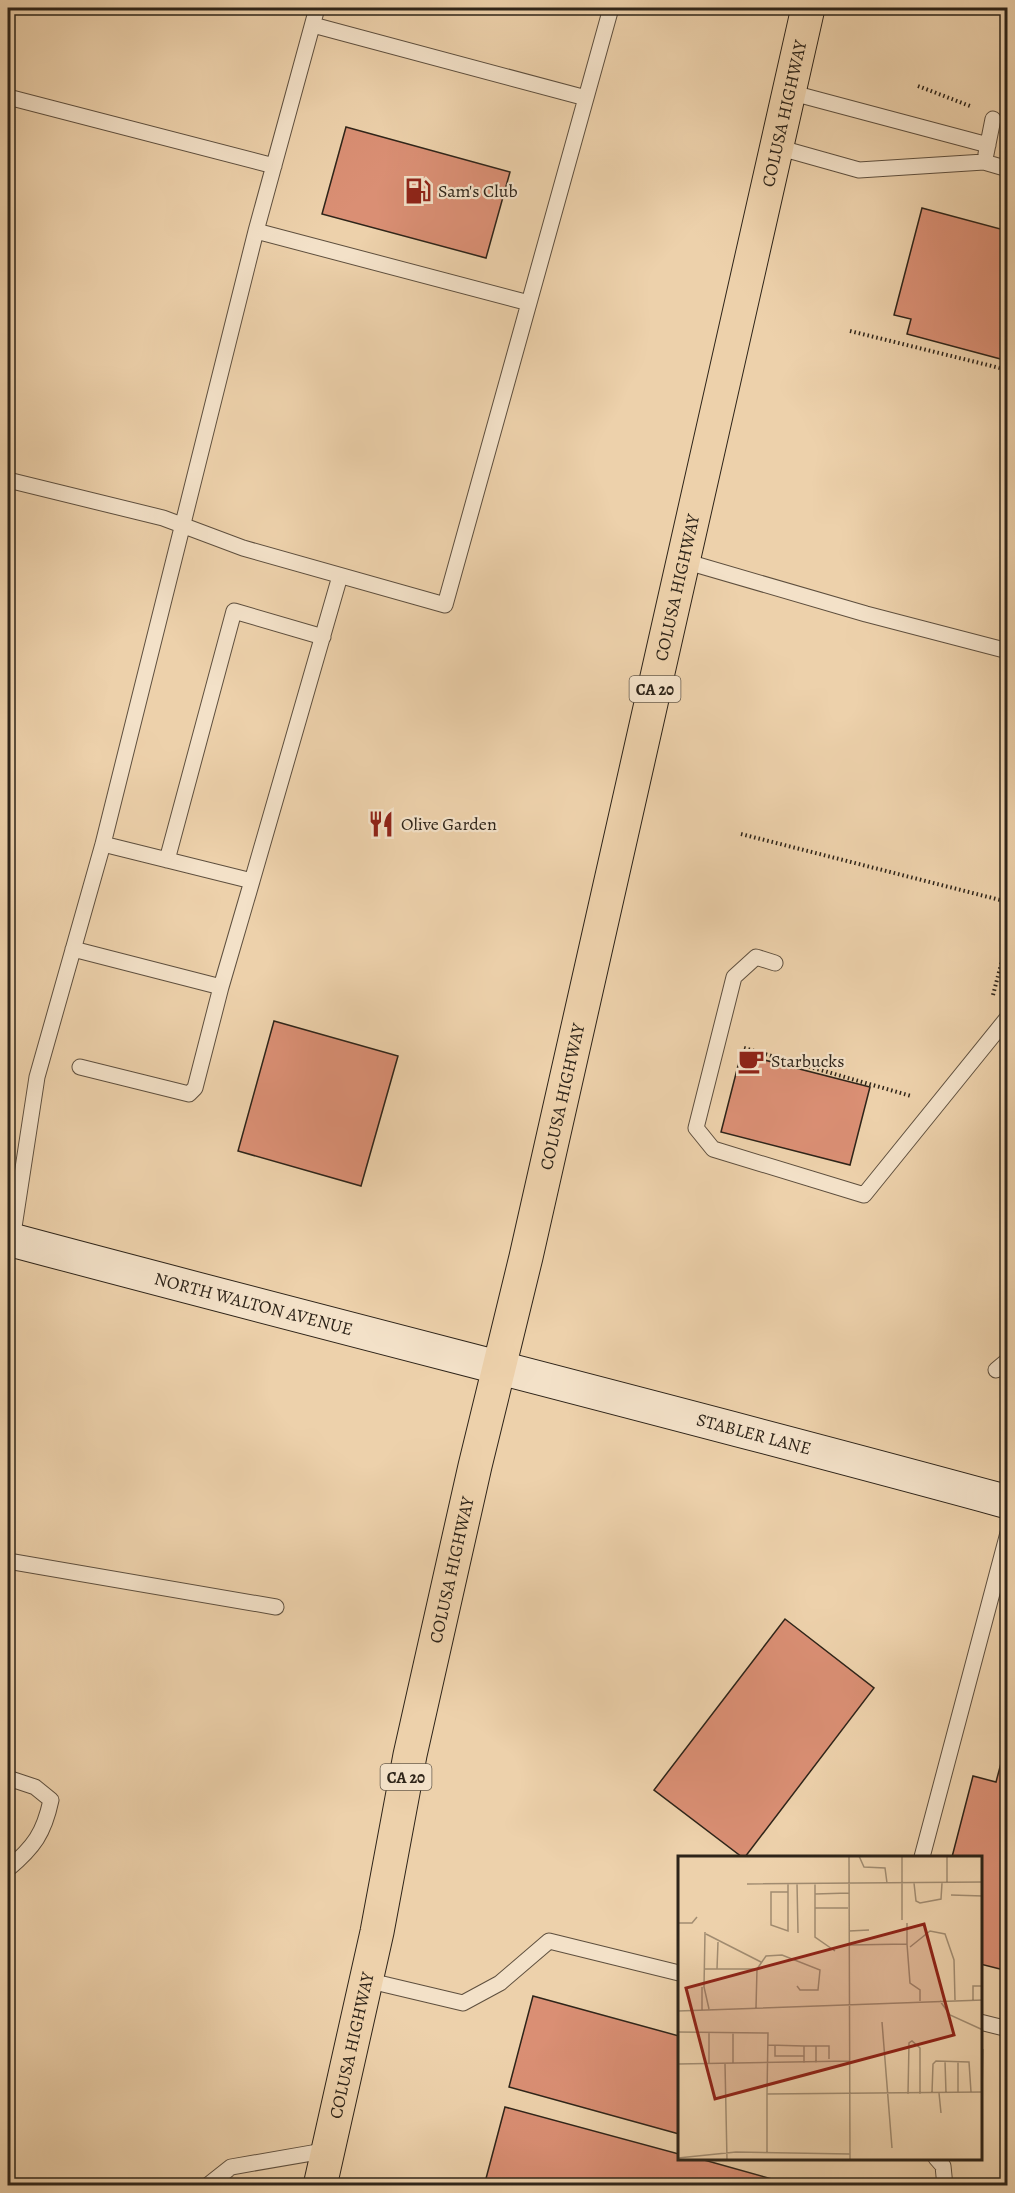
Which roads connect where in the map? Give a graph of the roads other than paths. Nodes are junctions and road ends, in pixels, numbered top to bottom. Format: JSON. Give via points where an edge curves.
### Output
{"nodes":[{"id":1,"x":317,"y":8,"type":"edge"},
{"id":2,"x":611,"y":8,"type":"edge"},
{"id":3,"x":808,"y":8,"type":"edge"},
{"id":4,"x":313,"y":25,"type":"junction"},
{"id":5,"x":789,"y":92,"type":"junction"},
{"id":6,"x":8,"y":97,"type":"edge"},
{"id":7,"x":586,"y":98,"type":"junction"},
{"id":8,"x":993,"y":119,"type":"road end"},
{"id":9,"x":988,"y":146,"type":"junction"},
{"id":10,"x":777,"y":147,"type":"junction"},
{"id":11,"x":984,"y":162,"type":"junction"},
{"id":12,"x":274,"y":166,"type":"junction"},
{"id":13,"x":1008,"y":169,"type":"edge"},
{"id":14,"x":256,"y":231,"type":"junction"},
{"id":15,"x":529,"y":303,"type":"junction"},
{"id":16,"x":8,"y":480,"type":"edge"},
{"id":17,"x":183,"y":527,"type":"junction"},
{"id":18,"x":684,"y":561,"type":"junction"},
{"id":19,"x":340,"y":576,"type":"junction"},
{"id":20,"x":323,"y":637,"type":"junction"},
{"id":21,"x":1008,"y":651,"type":"edge"},
{"id":22,"x":103,"y":844,"type":"junction"},
{"id":23,"x":167,"y":860,"type":"junction"},
{"id":24,"x":252,"y":881,"type":"junction"},
{"id":25,"x":73,"y":949,"type":"junction"},
{"id":26,"x":775,"y":963,"type":"dead end"},
{"id":27,"x":222,"y":987,"type":"junction"},
{"id":28,"x":1008,"y":1017,"type":"edge"},
{"id":29,"x":80,"y":1067,"type":"dead end"},
{"id":30,"x":10,"y":1239,"type":"edge"},
{"id":31,"x":1008,"y":1360,"type":"edge"},
{"id":32,"x":498,"y":1369,"type":"junction"},
{"id":33,"x":996,"y":1370,"type":"dead end"},
{"id":34,"x":1008,"y":1502,"type":"edge"},
{"id":35,"x":1008,"y":1533,"type":"edge"},
{"id":36,"x":8,"y":1561,"type":"edge"},
{"id":37,"x":276,"y":1607,"type":"dead end"},
{"id":38,"x":8,"y":1779,"type":"edge"},
{"id":39,"x":921,"y":1856,"type":"edge"},
{"id":40,"x":8,"y":1869,"type":"edge"},
{"id":41,"x":678,"y":1974,"type":"edge"},
{"id":42,"x":366,"y":1980,"type":"junction"},
{"id":43,"x":982,"y":2022,"type":"edge"},
{"id":44,"x":1008,"y":2029,"type":"edge"},
{"id":45,"x":329,"y":2150,"type":"junction"},
{"id":46,"x":938,"y":2160,"type":"edge"},
{"id":47,"x":207,"y":2186,"type":"edge"},
{"id":48,"x":320,"y":2186,"type":"edge"},
{"id":49,"x":945,"y":2186,"type":"edge"}],
"edges":[{"from":1,"to":4,"type":"lane"},
{"from":2,"to":7,"type":"lane"},
{"from":3,"to":5,"type":"highway","name":"COLUSA HIGHWAY","number":"CA 20"},
{"from":4,"to":7,"type":"lane"},
{"from":4,"to":12,"type":"lane"},
{"from":5,"to":9,"type":"lane"},
{"from":5,"to":10,"type":"highway","name":"COLUSA HIGHWAY","number":"CA 20"},
{"from":6,"to":12,"type":"lane"},
{"from":7,"to":15,"type":"lane"},
{"from":8,"to":9,"type":"lane"},
{"from":9,"to":11,"type":"lane"},
{"from":10,"to":11,"type":"lane","via":[[859,170]]},
{"from":10,"to":18,"type":"highway","name":"COLUSA HIGHWAY","number":"CA 20"},
{"from":11,"to":13,"type":"lane"},
{"from":12,"to":14,"type":"lane"},
{"from":14,"to":15,"type":"lane"},
{"from":14,"to":17,"type":"lane"},
{"from":15,"to":19,"type":"lane","via":[[445,605]]},
{"from":16,"to":17,"type":"lane","via":[[163,518]]},
{"from":17,"to":19,"type":"lane","via":[[243,549]]},
{"from":17,"to":22,"type":"lane"},
{"from":18,"to":21,"type":"lane"},
{"from":18,"to":32,"type":"highway","name":"COLUSA HIGHWAY","number":"CA 20"},
{"from":19,"to":20,"type":"lane"},
{"from":20,"to":23,"type":"lane","via":[[234,611]]},
{"from":20,"to":24,"type":"lane"},
{"from":22,"to":23,"type":"lane"},
{"from":22,"to":25,"type":"lane"},
{"from":23,"to":24,"type":"lane"},
{"from":24,"to":27,"type":"lane"},
{"from":25,"to":27,"type":"lane"},
{"from":25,"to":30,"type":"lane","via":[[37,1077]]},
{"from":26,"to":28,"type":"lane","via":[[756,957],[734,977],[696,1128],[712,1149],[864,1195]]},
{"from":27,"to":29,"type":"lane","via":[[195,1088],[189,1094]]},
{"from":30,"to":32,"type":"main road","name":"NORTH WALTON AVENUE"},
{"from":31,"to":33,"type":"lane"},
{"from":32,"to":34,"type":"main road","name":"STABLER LANE","via":[[787,1441]]},
{"from":32,"to":42,"type":"highway","name":"COLUSA HIGHWAY","number":"CA 20","via":[[410,1755]]},
{"from":35,"to":39,"type":"lane"},
{"from":36,"to":37,"type":"lane"},
{"from":38,"to":40,"type":"lane","via":[[35,1787],[51,1800],[46,1823],[31,1849]]},
{"from":41,"to":42,"type":"lane","via":[[549,1941],[500,1983],[463,2003]]},
{"from":42,"to":45,"type":"highway","name":"COLUSA HIGHWAY","number":"CA 20"},
{"from":43,"to":44,"type":"lane"},
{"from":45,"to":47,"type":"lane","via":[[231,2167]]},
{"from":45,"to":48,"type":"highway","name":"COLUSA HIGHWAY","number":"CA 20"},
{"from":46,"to":49,"type":"lane","via":[[943,2166]]}]}
